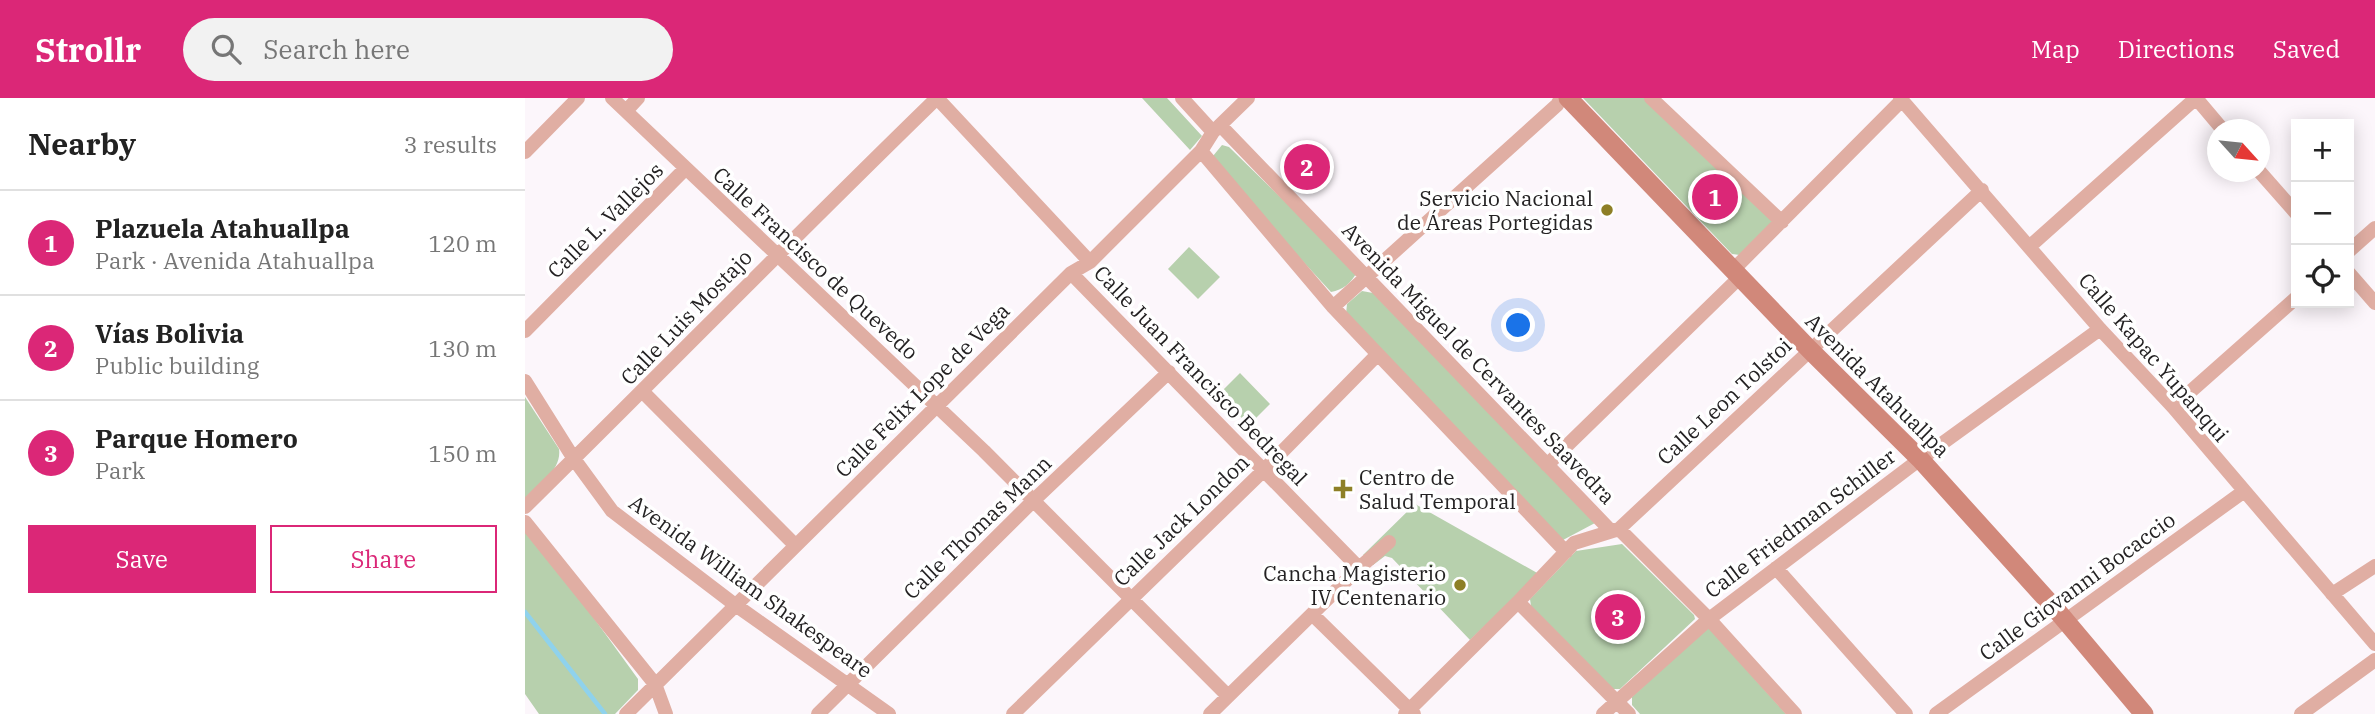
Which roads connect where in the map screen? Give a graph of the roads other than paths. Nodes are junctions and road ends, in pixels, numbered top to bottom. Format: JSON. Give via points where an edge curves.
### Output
{"nodes":[{"id":1,"x":578,"y":98,"type":"edge"},
{"id":2,"x":612,"y":98,"type":"edge"},
{"id":3,"x":638,"y":98,"type":"edge"},
{"id":4,"x":937,"y":98,"type":"edge"},
{"id":5,"x":1182,"y":98,"type":"edge"},
{"id":6,"x":1248,"y":98,"type":"edge"},
{"id":7,"x":1561,"y":98,"type":"edge"},
{"id":8,"x":1568,"y":98,"type":"edge"},
{"id":9,"x":1651,"y":98,"type":"edge"},
{"id":10,"x":2196,"y":98,"type":"edge"},
{"id":11,"x":1901,"y":99,"type":"edge"},
{"id":12,"x":626,"y":111,"type":"junction"},
{"id":13,"x":2214,"y":119,"type":"edge"},
{"id":14,"x":1217,"y":129,"type":"junction"},
{"id":15,"x":1201,"y":151,"type":"junction"},
{"id":16,"x":525,"y":152,"type":"edge"},
{"id":17,"x":685,"y":169,"type":"junction"},
{"id":18,"x":2269,"y":182,"type":"edge"},
{"id":19,"x":1982,"y":190,"type":"junction"},
{"id":20,"x":2291,"y":207,"type":"edge"},
{"id":21,"x":1782,"y":222,"type":"junction"},
{"id":22,"x":2375,"y":229,"type":"edge"},
{"id":23,"x":2029,"y":247,"type":"junction"},
{"id":24,"x":2354,"y":247,"type":"edge"},
{"id":25,"x":777,"y":254,"type":"junction"},
{"id":26,"x":1090,"y":262,"type":"junction"},
{"id":27,"x":1071,"y":272,"type":"junction"},
{"id":28,"x":1737,"y":274,"type":"junction"},
{"id":29,"x":1366,"y":276,"type":"junction"},
{"id":30,"x":2354,"y":279,"type":"edge"},
{"id":31,"x":2291,"y":302,"type":"edge"},
{"id":32,"x":2375,"y":303,"type":"edge"},
{"id":33,"x":1333,"y":307,"type":"junction"},
{"id":34,"x":2100,"y":329,"type":"junction"},
{"id":35,"x":525,"y":331,"type":"edge"},
{"id":36,"x":1809,"y":349,"type":"junction"},
{"id":37,"x":1377,"y":355,"type":"junction"},
{"id":38,"x":1169,"y":372,"type":"junction"},
{"id":39,"x":525,"y":381,"type":"edge"},
{"id":40,"x":643,"y":392,"type":"junction"},
{"id":41,"x":936,"y":405,"type":"junction"},
{"id":42,"x":2172,"y":407,"type":"junction"},
{"id":43,"x":574,"y":458,"type":"junction"},
{"id":44,"x":1920,"y":459,"type":"junction"},
{"id":45,"x":1547,"y":465,"type":"junction"},
{"id":46,"x":1264,"y":470,"type":"junction"},
{"id":47,"x":2243,"y":492,"type":"junction"},
{"id":48,"x":1034,"y":500,"type":"junction"},
{"id":49,"x":525,"y":507,"type":"edge"},
{"id":50,"x":525,"y":522,"type":"edge"},
{"id":51,"x":1615,"y":530,"type":"junction"},
{"id":52,"x":1389,"y":542,"type":"dead end"},
{"id":53,"x":795,"y":545,"type":"junction"},
{"id":54,"x":1566,"y":552,"type":"junction"},
{"id":55,"x":2375,"y":566,"type":"edge"},
{"id":56,"x":1359,"y":568,"type":"junction"},
{"id":57,"x":1776,"y":568,"type":"junction"},
{"id":58,"x":2332,"y":594,"type":"junction"},
{"id":59,"x":1131,"y":598,"type":"junction"},
{"id":60,"x":1518,"y":602,"type":"junction"},
{"id":61,"x":734,"y":604,"type":"junction"},
{"id":62,"x":1312,"y":614,"type":"junction"},
{"id":63,"x":1709,"y":619,"type":"junction"},
{"id":64,"x":2065,"y":620,"type":"junction"},
{"id":65,"x":2375,"y":644,"type":"edge"},
{"id":66,"x":2375,"y":660,"type":"edge"},
{"id":67,"x":847,"y":683,"type":"junction"},
{"id":68,"x":655,"y":684,"type":"junction"},
{"id":69,"x":1228,"y":696,"type":"junction"},
{"id":70,"x":1616,"y":701,"type":"junction"},
{"id":71,"x":1410,"y":712,"type":"edge"},
{"id":72,"x":626,"y":714,"type":"edge"},
{"id":73,"x":666,"y":714,"type":"edge"},
{"id":74,"x":818,"y":714,"type":"edge"},
{"id":75,"x":889,"y":714,"type":"edge"},
{"id":76,"x":1013,"y":714,"type":"edge"},
{"id":77,"x":1210,"y":714,"type":"edge"},
{"id":78,"x":1603,"y":714,"type":"edge"},
{"id":79,"x":1629,"y":714,"type":"edge"},
{"id":80,"x":1795,"y":714,"type":"edge"},
{"id":81,"x":1906,"y":714,"type":"edge"},
{"id":82,"x":1936,"y":714,"type":"edge"},
{"id":83,"x":2144,"y":714,"type":"edge"},
{"id":84,"x":2301,"y":714,"type":"edge"}],
"edges":[{"from":1,"to":16,"type":"street"},
{"from":2,"to":12,"type":"street","name":"Calle Francisco de Quevedo"},
{"from":3,"to":12,"type":"street"},
{"from":4,"to":25,"type":"street","name":"Calle Luis Mostajo"},
{"from":4,"to":26,"type":"street","name":"Calle Juan Francisco Bedregal"},
{"from":5,"to":14,"type":"street","name":"Avenida Miguel de Cervantes Saavedra"},
{"from":6,"to":14,"type":"street","name":"Calle Felix Lope de Vega"},
{"from":7,"to":29,"type":"street"},
{"from":8,"to":28,"type":"main road","name":"Avenida Atahuallpa"},
{"from":9,"to":21,"type":"street"},
{"from":10,"to":13,"type":"street"},
{"from":10,"to":23,"type":"street"},
{"from":11,"to":19,"type":"street","name":"Calle Kapac Yupanqui"},
{"from":11,"to":21,"type":"street"},
{"from":12,"to":17,"type":"street","name":"Calle Francisco de Quevedo"},
{"from":14,"to":15,"type":"street","name":"Calle Felix Lope de Vega"},
{"from":14,"to":29,"type":"street","name":"Avenida Miguel de Cervantes Saavedra"},
{"from":15,"to":26,"type":"street","name":"Calle Felix Lope de Vega"},
{"from":15,"to":33,"type":"street"},
{"from":17,"to":25,"type":"street","name":"Calle Francisco de Quevedo"},
{"from":17,"to":35,"type":"street","name":"Calle L. Vallejos"},
{"from":18,"to":20,"type":"street"},
{"from":19,"to":23,"type":"street","name":"Calle Kapac Yupanqui"},
{"from":19,"to":36,"type":"street","name":"Calle Leon Tolstoi"},
{"from":21,"to":28,"type":"street"},
{"from":22,"to":24,"type":"street"},
{"from":23,"to":34,"type":"street","name":"Calle Kapac Yupanqui"},
{"from":25,"to":40,"type":"street","name":"Calle Luis Mostajo"},
{"from":25,"to":41,"type":"street","name":"Calle Francisco de Quevedo"},
{"from":26,"to":27,"type":"street","name":"Calle Felix Lope de Vega"},
{"from":27,"to":38,"type":"street","name":"Calle Juan Francisco Bedregal"},
{"from":27,"to":41,"type":"street","name":"Calle Felix Lope de Vega"},
{"from":28,"to":36,"type":"main road","name":"Avenida Atahuallpa"},
{"from":28,"to":45,"type":"street"},
{"from":29,"to":33,"type":"street"},
{"from":29,"to":45,"type":"street","name":"Avenida Miguel de Cervantes Saavedra"},
{"from":30,"to":32,"type":"street"},
{"from":31,"to":42,"type":"street"},
{"from":33,"to":37,"type":"street"},
{"from":34,"to":42,"type":"street","name":"Calle Kapac Yupanqui"},
{"from":34,"to":44,"type":"street","name":"Calle Friedman Schiller"},
{"from":36,"to":44,"type":"main road","name":"Avenida Atahuallpa"},
{"from":36,"to":51,"type":"street","name":"Calle Leon Tolstoi"},
{"from":37,"to":46,"type":"street","name":"Calle Jack London"},
{"from":37,"to":54,"type":"street"},
{"from":38,"to":46,"type":"street","name":"Calle Juan Francisco Bedregal"},
{"from":38,"to":48,"type":"street","name":"Calle Thomas Mann"},
{"from":39,"to":43,"type":"street","name":"Avenida William Shakespeare"},
{"from":40,"to":43,"type":"street","name":"Calle Luis Mostajo"},
{"from":40,"to":53,"type":"street"},
{"from":41,"to":48,"type":"street","name":"Calle Francisco de Quevedo"},
{"from":41,"to":53,"type":"street","name":"Calle Felix Lope de Vega"},
{"from":42,"to":47,"type":"street","name":"Calle Kapac Yupanqui"},
{"from":43,"to":49,"type":"street","name":"Calle Luis Mostajo"},
{"from":43,"to":61,"type":"street","name":"Avenida William Shakespeare","via":[[612,510]]},
{"from":44,"to":57,"type":"street","name":"Calle Friedman Schiller"},
{"from":44,"to":64,"type":"main road","name":"Avenida Atahuallpa"},
{"from":45,"to":51,"type":"street","name":"Avenida Miguel de Cervantes Saavedra"},
{"from":46,"to":56,"type":"street","name":"Calle Juan Francisco Bedregal"},
{"from":46,"to":59,"type":"street","name":"Calle Jack London"},
{"from":47,"to":58,"type":"street","name":"Calle Kapac Yupanqui"},
{"from":47,"to":64,"type":"street","name":"Calle Giovanni Bocaccio"},
{"from":48,"to":59,"type":"street","name":"Calle Francisco de Quevedo"},
{"from":48,"to":67,"type":"street","name":"Calle Thomas Mann"},
{"from":50,"to":68,"type":"street"},
{"from":51,"to":54,"type":"street","name":"Calle Leon Tolstoi","via":[[1574,543]]},
{"from":51,"to":63,"type":"street","name":"Avenida Miguel de Cervantes Saavedra"},
{"from":52,"to":56,"type":"street"},
{"from":53,"to":61,"type":"street","name":"Calle Felix Lope de Vega"},
{"from":54,"to":60,"type":"street","name":"Calle Leon Tolstoi"},
{"from":55,"to":58,"type":"street"},
{"from":56,"to":62,"type":"street"},
{"from":57,"to":63,"type":"street","name":"Calle Friedman Schiller"},
{"from":57,"to":81,"type":"street"},
{"from":58,"to":65,"type":"street","name":"Calle Kapac Yupanqui"},
{"from":59,"to":69,"type":"street","name":"Calle Francisco de Quevedo"},
{"from":59,"to":76,"type":"street","name":"Calle Jack London"},
{"from":60,"to":70,"type":"street"},
{"from":60,"to":71,"type":"street","name":"Calle Leon Tolstoi"},
{"from":61,"to":67,"type":"street","name":"Avenida William Shakespeare"},
{"from":61,"to":68,"type":"street","name":"Calle Felix Lope de Vega"},
{"from":62,"to":69,"type":"street"},
{"from":62,"to":71,"type":"street"},
{"from":63,"to":70,"type":"street","name":"Calle Friedman Schiller"},
{"from":63,"to":80,"type":"street","name":"Avenida Miguel de Cervantes Saavedra"},
{"from":64,"to":82,"type":"street","name":"Calle Giovanni Bocaccio"},
{"from":64,"to":83,"type":"main road","name":"Avenida Atahuallpa"},
{"from":66,"to":84,"type":"street"},
{"from":67,"to":74,"type":"street","name":"Calle Thomas Mann"},
{"from":67,"to":75,"type":"street","name":"Avenida William Shakespeare"},
{"from":68,"to":72,"type":"street","name":"Calle Felix Lope de Vega"},
{"from":68,"to":73,"type":"street"},
{"from":69,"to":77,"type":"street"},
{"from":70,"to":78,"type":"street","name":"Calle Friedman Schiller"},
{"from":70,"to":79,"type":"street"}]}
